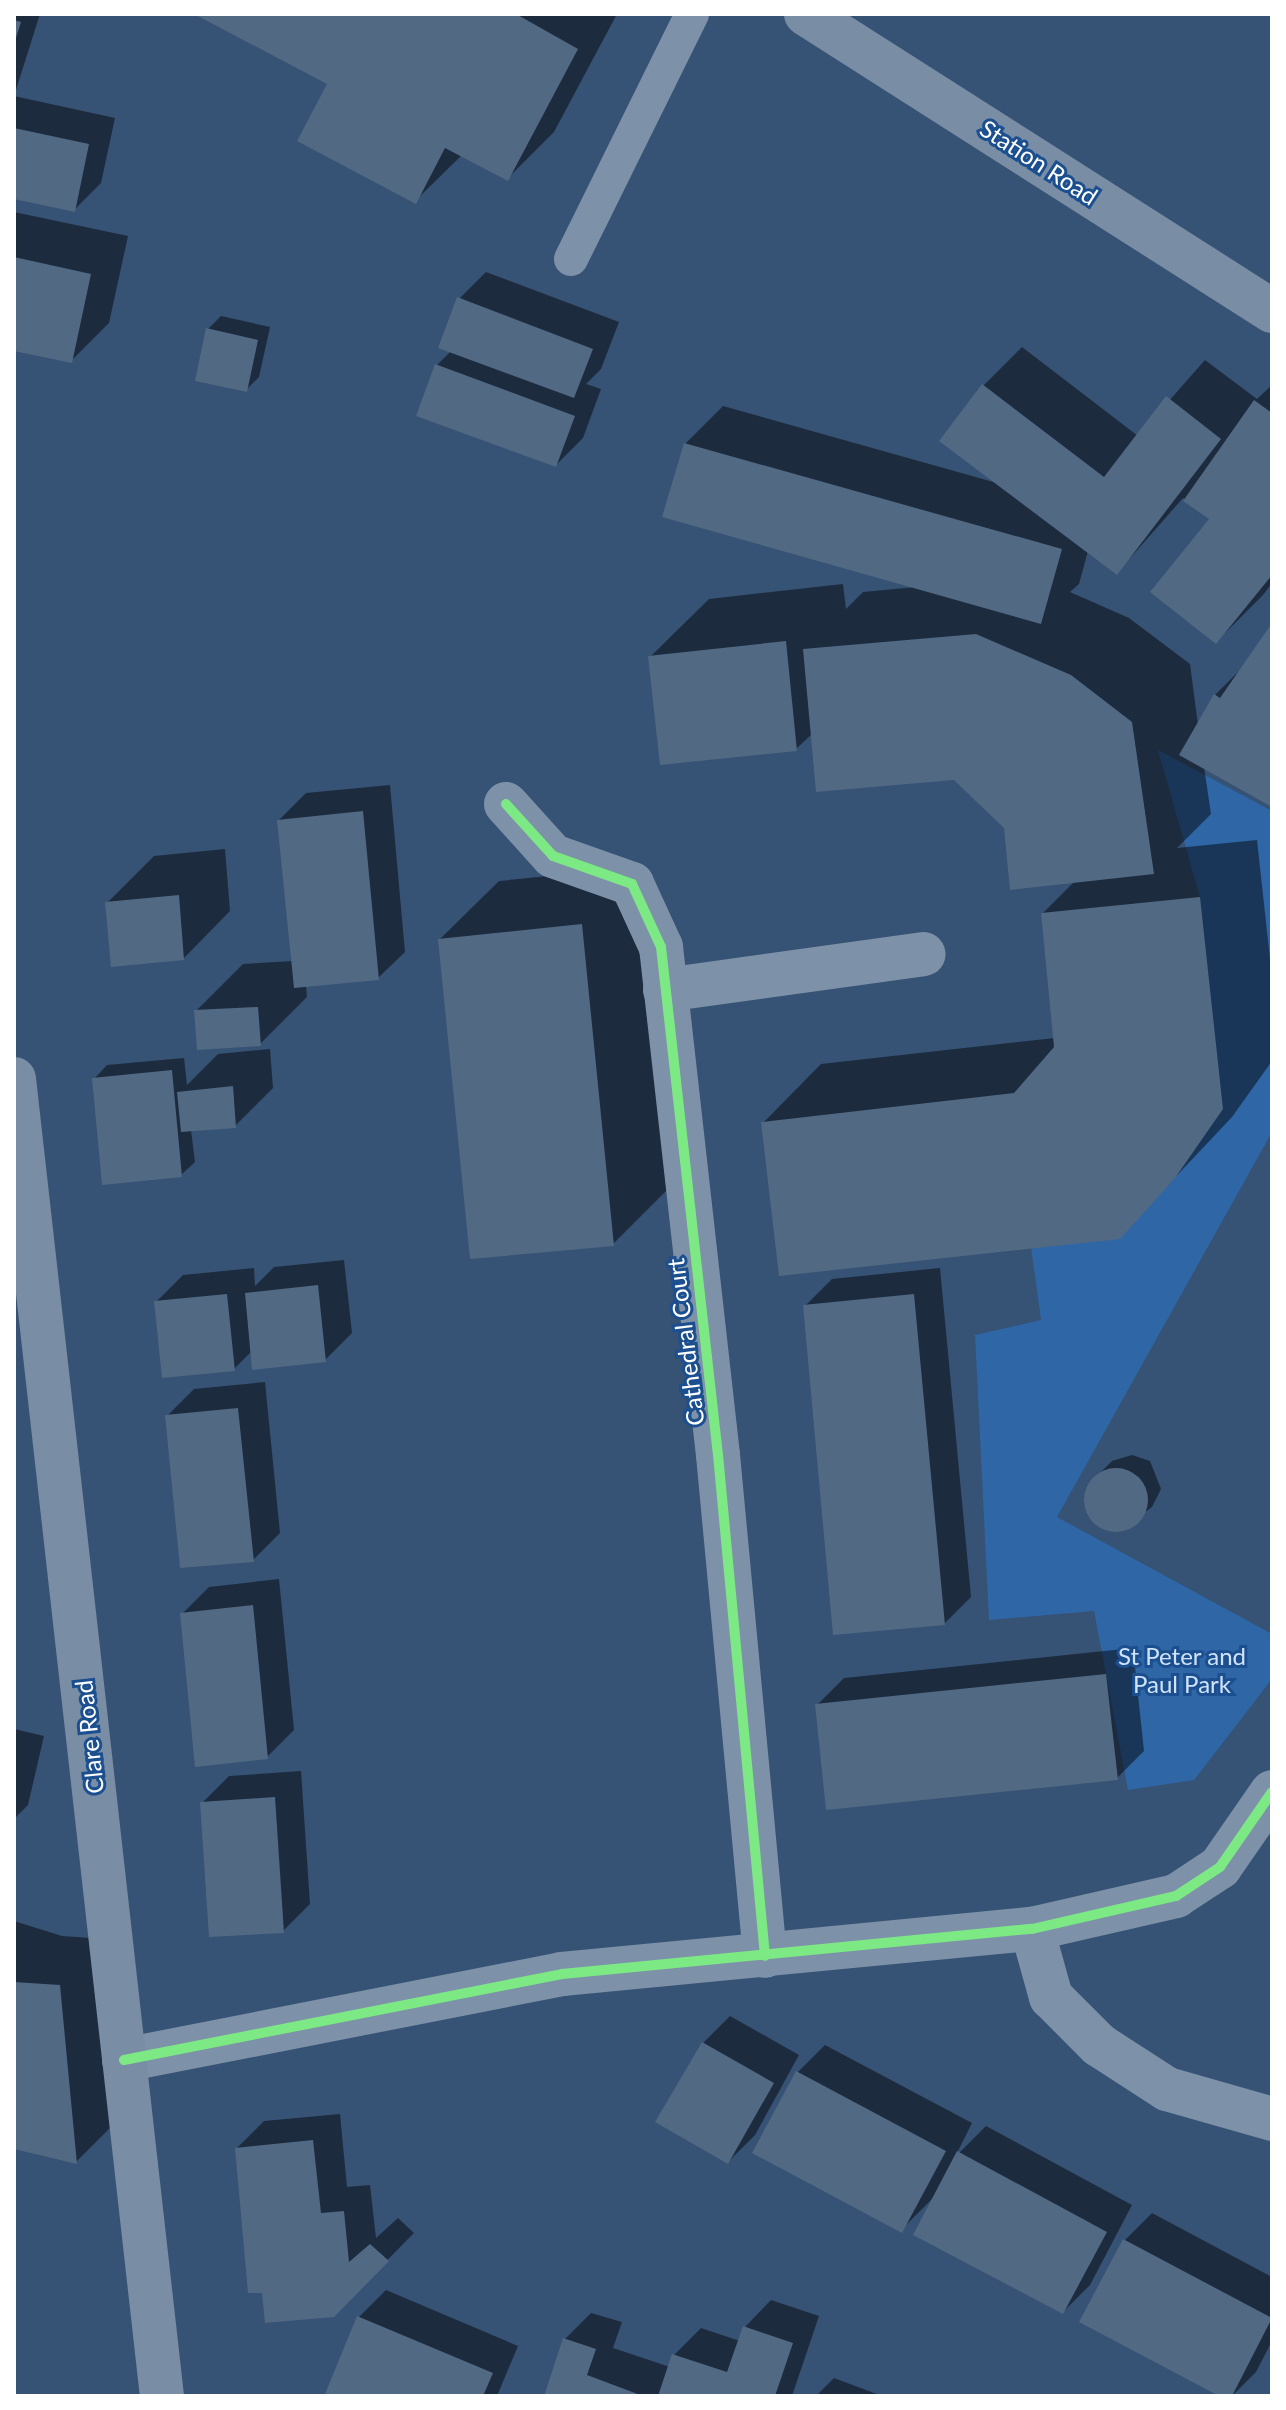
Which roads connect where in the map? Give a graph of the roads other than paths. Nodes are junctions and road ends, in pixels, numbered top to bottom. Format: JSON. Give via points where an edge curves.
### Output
{"nodes":[{"id":1,"x":692,"y":14,"type":"edge"},
{"id":2,"x":806,"y":14,"type":"edge"},
{"id":3,"x":571,"y":259,"type":"dead end"},
{"id":4,"x":1272,"y":311,"type":"edge"},
{"id":5,"x":506,"y":804,"type":"dead end"},
{"id":6,"x":924,"y":954,"type":"dead end"},
{"id":7,"x":665,"y":990,"type":"junction"},
{"id":8,"x":14,"y":1079,"type":"edge"},
{"id":9,"x":1272,"y":1792,"type":"edge"},
{"id":10,"x":1032,"y":1929,"type":"junction"},
{"id":11,"x":765,"y":1956,"type":"junction"},
{"id":12,"x":124,"y":2060,"type":"junction"},
{"id":13,"x":1272,"y":2119,"type":"edge"},
{"id":14,"x":162,"y":2396,"type":"edge"}],
"edges":[{"from":1,"to":3,"type":"lane"},
{"from":2,"to":4,"type":"main road","name":"Station Road"},
{"from":5,"to":7,"type":"street","name":"Cathedral Court","via":[[553,856],[632,884],[661,947]]},
{"from":6,"to":7,"type":"street"},
{"from":7,"to":11,"type":"street","name":"Cathedral Court","via":[[720,1470]]},
{"from":8,"to":12,"type":"main road","name":"Clare Road"},
{"from":9,"to":10,"type":"street","via":[[1220,1867],[1176,1896]]},
{"from":10,"to":11,"type":"street"},
{"from":10,"to":13,"type":"street","via":[[1051,1997],[1099,2045],[1167,2089]]},
{"from":11,"to":12,"type":"street","via":[[562,1974]]},
{"from":12,"to":14,"type":"main road","name":"Clare Road"}]}
